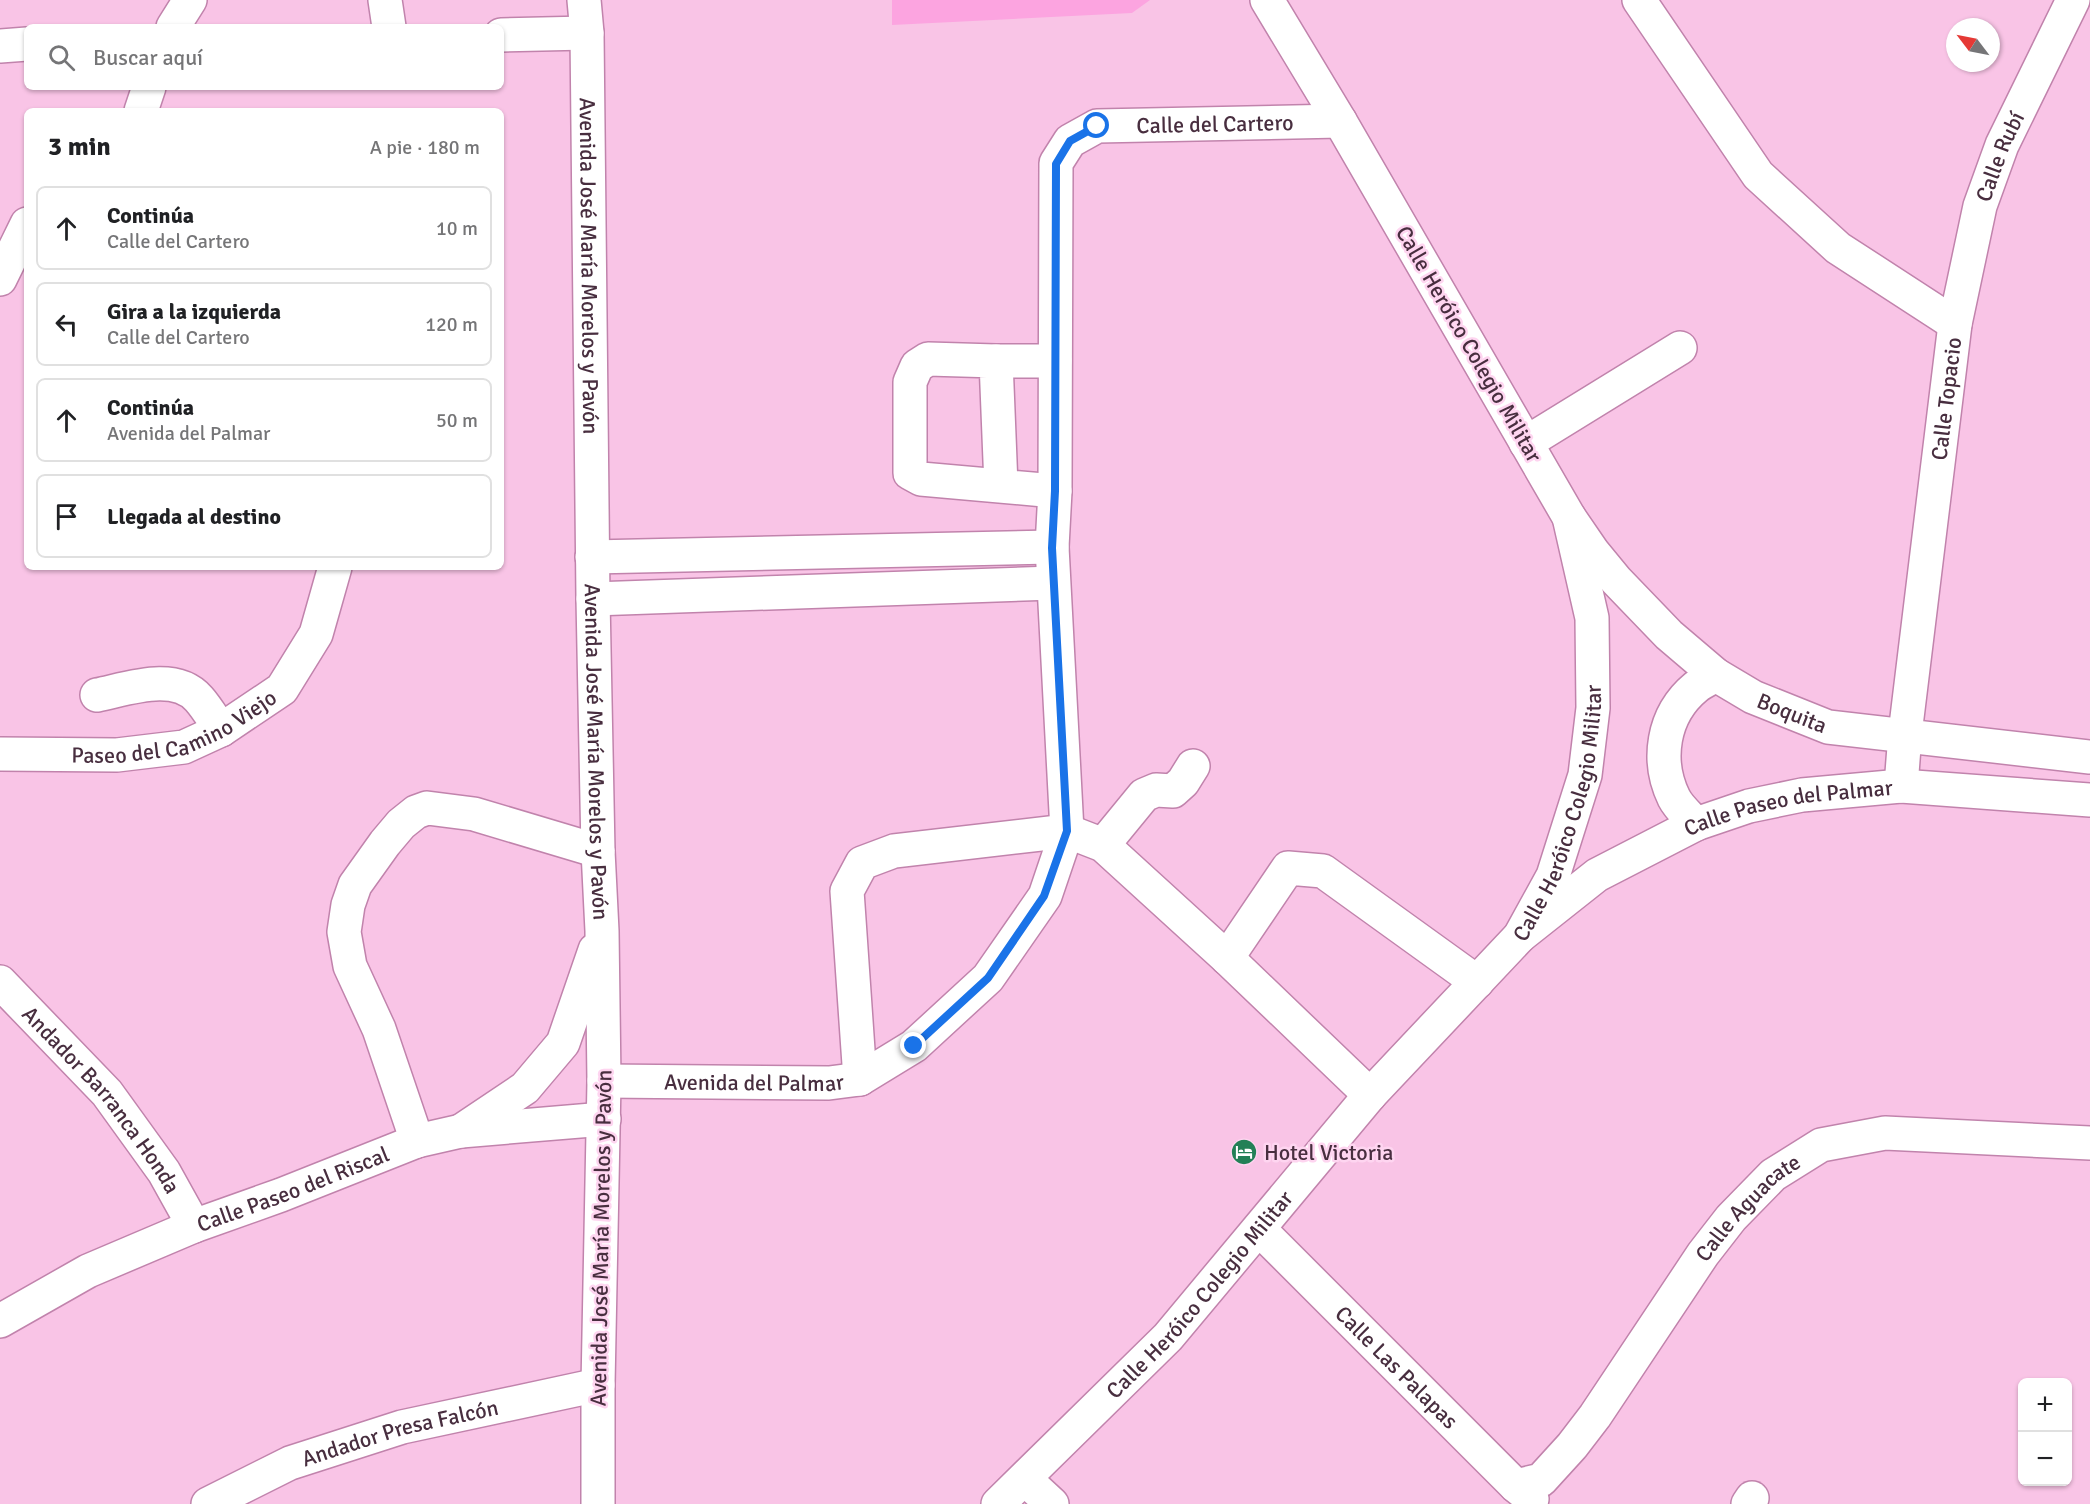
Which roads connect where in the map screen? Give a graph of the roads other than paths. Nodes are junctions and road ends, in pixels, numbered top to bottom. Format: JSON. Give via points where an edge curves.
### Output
{"nodes":[{"id":1,"x":190,"y":0,"type":"edge"},
{"id":2,"x":385,"y":0,"type":"edge"},
{"id":3,"x":584,"y":0,"type":"edge"},
{"id":4,"x":1268,"y":0,"type":"edge"},
{"id":5,"x":1640,"y":0,"type":"edge"},
{"id":6,"x":2073,"y":0,"type":"edge"},
{"id":7,"x":175,"y":24,"type":"edge"},
{"id":8,"x":389,"y":24,"type":"edge"},
{"id":9,"x":587,"y":33,"type":"junction"},
{"id":10,"x":504,"y":35,"type":"edge"},
{"id":11,"x":24,"y":44,"type":"edge"},
{"id":12,"x":0,"y":46,"type":"edge"},
{"id":13,"x":148,"y":90,"type":"edge"},
{"id":14,"x":142,"y":108,"type":"edge"},
{"id":15,"x":1340,"y":121,"type":"junction"},
{"id":16,"x":24,"y":230,"type":"edge"},
{"id":17,"x":0,"y":279,"type":"edge"},
{"id":18,"x":1955,"y":324,"type":"junction"},
{"id":19,"x":1680,"y":348,"type":"dead end"},
{"id":20,"x":1055,"y":361,"type":"junction"},
{"id":21,"x":996,"y":362,"type":"junction"},
{"id":22,"x":1526,"y":443,"type":"junction"},
{"id":23,"x":1001,"y":486,"type":"junction"},
{"id":24,"x":1055,"y":491,"type":"junction"},
{"id":25,"x":1569,"y":516,"type":"junction"},
{"id":26,"x":1052,"y":548,"type":"junction"},
{"id":27,"x":592,"y":558,"type":"junction"},
{"id":28,"x":334,"y":570,"type":"edge"},
{"id":29,"x":1053,"y":583,"type":"junction"},
{"id":30,"x":592,"y":599,"type":"junction"},
{"id":31,"x":1716,"y":675,"type":"junction"},
{"id":32,"x":97,"y":695,"type":"dead end"},
{"id":33,"x":221,"y":730,"type":"junction"},
{"id":34,"x":1905,"y":734,"type":"junction"},
{"id":35,"x":0,"y":754,"type":"edge"},
{"id":36,"x":2090,"y":757,"type":"edge"},
{"id":37,"x":1193,"y":766,"type":"dead end"},
{"id":38,"x":1901,"y":786,"type":"junction"},
{"id":39,"x":2090,"y":800,"type":"edge"},
{"id":40,"x":1696,"y":824,"type":"junction"},
{"id":41,"x":1067,"y":831,"type":"junction"},
{"id":42,"x":1103,"y":845,"type":"junction"},
{"id":43,"x":598,"y":850,"type":"junction"},
{"id":44,"x":602,"y":931,"type":"junction"},
{"id":45,"x":1520,"y":936,"type":"junction"},
{"id":46,"x":1227,"y":958,"type":"junction"},
{"id":47,"x":0,"y":982,"type":"edge"},
{"id":48,"x":1477,"y":982,"type":"junction"},
{"id":49,"x":860,"y":1079,"type":"junction"},
{"id":50,"x":604,"y":1081,"type":"junction"},
{"id":51,"x":1370,"y":1095,"type":"junction"},
{"id":52,"x":604,"y":1119,"type":"junction"},
{"id":53,"x":461,"y":1131,"type":"junction"},
{"id":54,"x":417,"y":1141,"type":"junction"},
{"id":55,"x":2090,"y":1143,"type":"edge"},
{"id":56,"x":194,"y":1226,"type":"junction"},
{"id":57,"x":1259,"y":1229,"type":"junction"},
{"id":58,"x":0,"y":1321,"type":"edge"},
{"id":59,"x":598,"y":1384,"type":"junction"},
{"id":60,"x":1025,"y":1479,"type":"junction"},
{"id":61,"x":1527,"y":1495,"type":"edge"},
{"id":62,"x":604,"y":1499,"type":"edge"},
{"id":63,"x":208,"y":1504,"type":"edge"},
{"id":64,"x":998,"y":1504,"type":"edge"},
{"id":65,"x":1052,"y":1504,"type":"edge"}],
"edges":[{"from":1,"to":7,"type":"street"},
{"from":2,"to":8,"type":"street"},
{"from":3,"to":9,"type":"street","name":"Avenida José María Morelos y Pavón"},
{"from":4,"to":15,"type":"street","name":"Calle Heróico Colegio Militar"},
{"from":5,"to":18,"type":"street","name":"Calle Topacio","via":[[1758,175],[1838,248]]},
{"from":6,"to":18,"type":"street","name":"Calle Rubí","via":[[2002,146],[1980,206]]},
{"from":9,"to":10,"type":"street"},
{"from":9,"to":27,"type":"street","name":"Avenida José María Morelos y Pavón"},
{"from":11,"to":12,"type":"street"},
{"from":13,"to":14,"type":"street"},
{"from":15,"to":20,"type":"street","name":"Calle del Cartero","via":[[1097,126],[1070,141],[1056,164]]},
{"from":15,"to":22,"type":"street","name":"Calle Heróico Colegio Militar"},
{"from":16,"to":17,"type":"street"},
{"from":18,"to":34,"type":"street","name":"Calle Topacio"},
{"from":19,"to":22,"type":"street"},
{"from":20,"to":21,"type":"street"},
{"from":20,"to":24,"type":"street","name":"Calle del Cartero"},
{"from":21,"to":23,"type":"street"},
{"from":21,"to":23,"type":"street","via":[[928,359],[917,366],[910,382],[910,473],[921,479]]},
{"from":22,"to":25,"type":"street","name":"Calle Heróico Colegio Militar"},
{"from":23,"to":24,"type":"street"},
{"from":24,"to":26,"type":"street","name":"Calle del Cartero"},
{"from":25,"to":31,"type":"street","name":"Boquita","via":[[1616,580]]},
{"from":25,"to":45,"type":"street","name":"Calle Heróico Colegio Militar","via":[[1592,618],[1593,708],[1585,775],[1552,876]]},
{"from":26,"to":27,"type":"street"},
{"from":26,"to":29,"type":"street","name":"Calle del Cartero"},
{"from":27,"to":30,"type":"street","name":"Avenida José María Morelos y Pavón"},
{"from":28,"to":33,"type":"street","name":"Paseo del Camino Viejo","via":[[316,634],[282,689]]},
{"from":29,"to":30,"type":"street"},
{"from":29,"to":41,"type":"street","name":"Calle del Cartero"},
{"from":30,"to":43,"type":"street","name":"Avenida José María Morelos y Pavón"},
{"from":31,"to":34,"type":"street","name":"Boquita","via":[[1753,697],[1828,726]]},
{"from":31,"to":40,"type":"street","via":[[1696,687],[1675,711],[1664,740],[1664,771],[1675,801]]},
{"from":32,"to":33,"type":"street","via":[[155,683],[176,684],[198,697]]},
{"from":33,"to":35,"type":"street","name":"Paseo del Camino Viejo","via":[[184,747],[117,755]]},
{"from":34,"to":36,"type":"street","name":"Boquita"},
{"from":34,"to":38,"type":"street","name":"Calle Topacio"},
{"from":37,"to":42,"type":"street","via":[[1173,791],[1156,790],[1144,795]]},
{"from":38,"to":39,"type":"street","name":"Calle Paseo del Palmar"},
{"from":38,"to":40,"type":"street","name":"Calle Paseo del Palmar","via":[[1802,795]]},
{"from":40,"to":45,"type":"street","name":"Calle Paseo del Palmar","via":[[1597,875]]},
{"from":41,"to":42,"type":"street"},
{"from":41,"to":49,"type":"street","name":"Avenida del Palmar","via":[[1044,896],[988,978],[914,1046]]},
{"from":41,"to":49,"type":"street","via":[[894,851],[862,863],[847,891]]},
{"from":42,"to":46,"type":"street"},
{"from":43,"to":44,"type":"street","name":"Avenida José María Morelos y Pavón"},
{"from":43,"to":54,"type":"street","via":[[474,814],[427,808],[401,824],[355,885],[344,932],[350,966],[379,1029]]},
{"from":44,"to":50,"type":"street","name":"Avenida José María Morelos y Pavón"},
{"from":44,"to":53,"type":"street","via":[[564,1043],[525,1088]]},
{"from":45,"to":48,"type":"street","name":"Calle Heróico Colegio Militar"},
{"from":46,"to":48,"type":"street","via":[[1288,868],[1323,871]]},
{"from":46,"to":51,"type":"street"},
{"from":47,"to":56,"type":"street","name":"Andador Barranca Honda","via":[[107,1093],[165,1172]]},
{"from":48,"to":51,"type":"street","name":"Calle Heróico Colegio Militar"},
{"from":49,"to":50,"type":"street","name":"Avenida del Palmar","via":[[829,1083]]},
{"from":50,"to":52,"type":"street","name":"Avenida José María Morelos y Pavón"},
{"from":51,"to":57,"type":"street","name":"Calle Heróico Colegio Militar"},
{"from":52,"to":53,"type":"street","name":"Calle Paseo del Riscal"},
{"from":52,"to":59,"type":"street","name":"Avenida José María Morelos y Pavón"},
{"from":53,"to":54,"type":"street","name":"Calle Paseo del Riscal"},
{"from":54,"to":56,"type":"street","name":"Calle Paseo del Riscal"},
{"from":55,"to":61,"type":"street","name":"Calle Aguacate","via":[[1885,1133],[1821,1145],[1773,1175],[1703,1254],[1595,1416]]},
{"from":56,"to":58,"type":"street","name":"Calle Paseo del Riscal","via":[[88,1271]]},
{"from":57,"to":60,"type":"street","name":"Calle Heróico Colegio Militar","via":[[1168,1337]]},
{"from":57,"to":61,"type":"street","name":"Calle Las Palapas"},
{"from":59,"to":62,"type":"street","name":"Avenida José María Morelos y Pavón"},
{"from":59,"to":63,"type":"street","name":"Andador Presa Falcón","via":[[402,1427],[291,1463]]},
{"from":60,"to":64,"type":"street","name":"Calle Heróico Colegio Militar"},
{"from":60,"to":65,"type":"street"}]}
